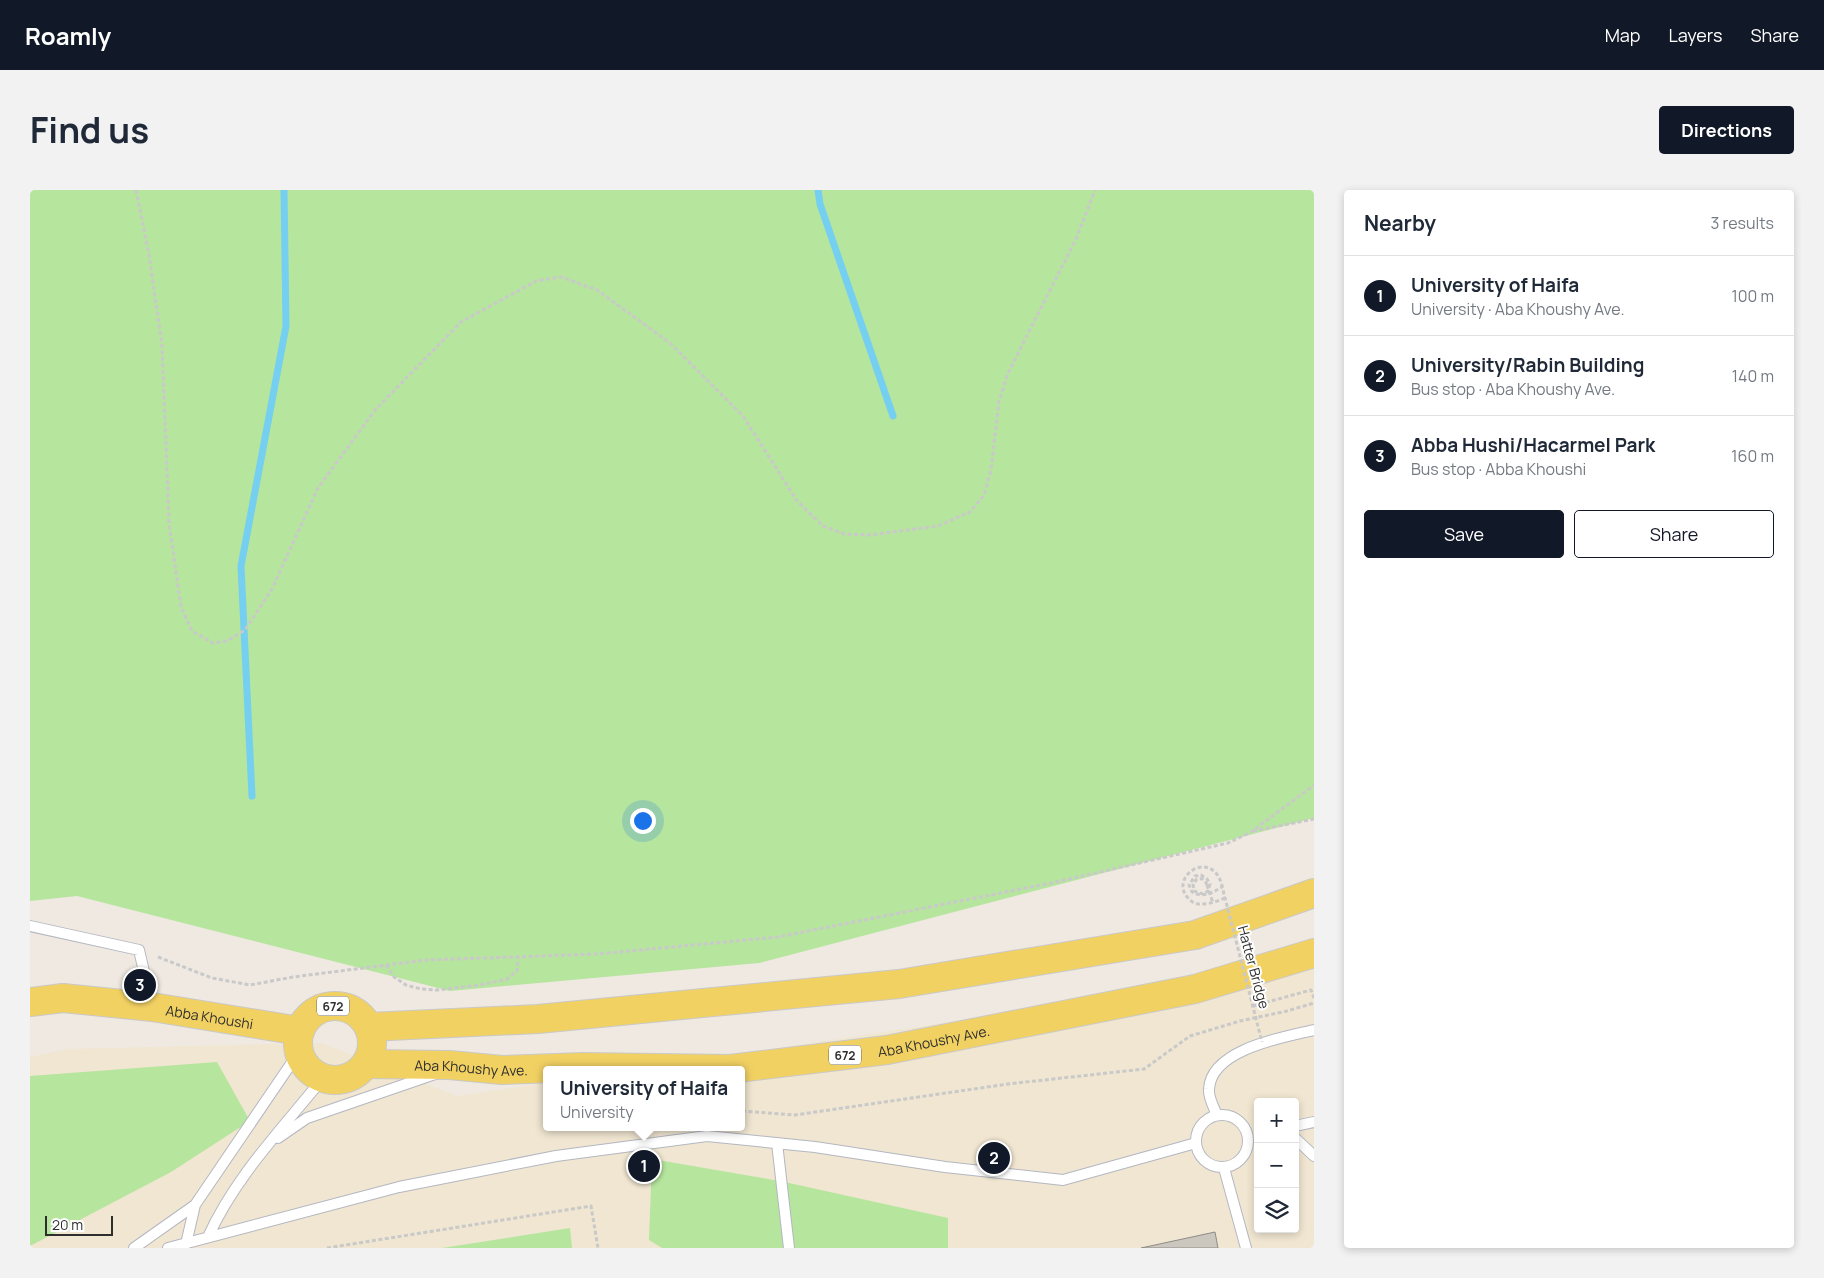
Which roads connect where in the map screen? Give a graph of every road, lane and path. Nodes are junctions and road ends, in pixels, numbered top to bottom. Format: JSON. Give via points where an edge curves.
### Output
{"nodes":[{"id":1,"x":136,"y":190,"type":"edge"},
{"id":2,"x":1095,"y":190,"type":"edge"},
{"id":3,"x":1314,"y":785,"type":"edge"},
{"id":4,"x":1314,"y":819,"type":"edge"},
{"id":5,"x":1251,"y":832,"type":"junction"},
{"id":6,"x":1207,"y":884,"type":"dead end"},
{"id":7,"x":1222,"y":887,"type":"junction"},
{"id":8,"x":1314,"y":893,"type":"edge"},
{"id":9,"x":1225,"y":898,"type":"junction"},
{"id":10,"x":30,"y":926,"type":"edge"},
{"id":11,"x":139,"y":950,"type":"junction"},
{"id":12,"x":1314,"y":953,"type":"edge"},
{"id":13,"x":518,"y":957,"type":"junction"},
{"id":14,"x":386,"y":965,"type":"junction"},
{"id":15,"x":1314,"y":998,"type":"edge"},
{"id":16,"x":30,"y":1002,"type":"edge"},
{"id":17,"x":1314,"y":1003,"type":"edge"},
{"id":18,"x":1253,"y":1006,"type":"junction"},
{"id":19,"x":152,"y":1007,"type":"junction"},
{"id":20,"x":369,"y":1027,"type":"junction"},
{"id":21,"x":1314,"y":1030,"type":"edge"},
{"id":22,"x":300,"y":1042,"type":"junction"},
{"id":23,"x":1262,"y":1042,"type":"junction"},
{"id":24,"x":366,"y":1064,"type":"junction"},
{"id":25,"x":450,"y":1065,"type":"junction"},
{"id":26,"x":543,"y":1068,"type":"edge"},
{"id":27,"x":745,"y":1068,"type":"edge"},
{"id":28,"x":323,"y":1078,"type":"junction"},
{"id":29,"x":745,"y":1111,"type":"edge"},
{"id":30,"x":1217,"y":1115,"type":"junction"},
{"id":31,"x":1314,"y":1122,"type":"edge"},
{"id":32,"x":1299,"y":1125,"type":"edge"},
{"id":33,"x":1253,"y":1134,"type":"edge"},
{"id":34,"x":271,"y":1142,"type":"junction"},
{"id":35,"x":1299,"y":1142,"type":"edge"},
{"id":36,"x":778,"y":1143,"type":"junction"},
{"id":37,"x":1196,"y":1143,"type":"junction"},
{"id":38,"x":1314,"y":1156,"type":"edge"},
{"id":39,"x":1224,"y":1168,"type":"junction"},
{"id":40,"x":195,"y":1205,"type":"junction"},
{"id":41,"x":208,"y":1237,"type":"junction"},
{"id":42,"x":186,"y":1244,"type":"junction"},
{"id":43,"x":134,"y":1248,"type":"edge"},
{"id":44,"x":168,"y":1248,"type":"edge"},
{"id":45,"x":327,"y":1248,"type":"edge"},
{"id":46,"x":598,"y":1248,"type":"edge"},
{"id":47,"x":789,"y":1248,"type":"edge"},
{"id":48,"x":1246,"y":1248,"type":"edge"}],
"edges":[{"from":1,"to":2,"type":"path","via":[[162,345],[169,523],[181,607],[192,631],[213,642],[227,641],[245,630],[272,589],[318,488],[375,410],[461,322],[536,280],[561,277],[596,290],[670,343],[743,416],[797,501],[823,526],[844,534],[870,535],[938,526],[970,512],[984,495],[991,470],[998,400],[1008,372],[1076,239]]},
{"from":3,"to":5,"type":"path"},
{"from":4,"to":5,"type":"path"},
{"from":5,"to":13,"type":"path","via":[[1228,843],[1056,882],[778,937],[597,954]]},
{"from":6,"to":7,"type":"path","bridge":true,"via":[[1202,878],[1193,884],[1194,890],[1202,894],[1209,888],[1209,880],[1201,875],[1195,876],[1189,885],[1198,896]]},
{"from":7,"to":9,"type":"path","name":"Hatter Bridge","bridge":true},
{"from":7,"to":9,"type":"path","name":"Hatter Bridge","bridge":true,"via":[[1214,871],[1205,867],[1191,870],[1183,881],[1184,893],[1193,902],[1203,905]]},
{"from":8,"to":20,"type":"main road","via":[[1195,935],[899,984],[538,1019]]},
{"from":9,"to":18,"type":"path","name":"Hatter Bridge","bridge":true},
{"from":10,"to":11,"type":"lane"},
{"from":11,"to":14,"type":"path","via":[[212,978],[250,985]]},
{"from":11,"to":19,"type":"lane"},
{"from":12,"to":27,"type":"main road","name":"Aba Khoushy Ave.","number":"672","via":[[1195,989],[887,1050]]},
{"from":13,"to":14,"type":"path","via":[[426,960]]},
{"from":13,"to":14,"type":"path","via":[[516,971],[508,979],[437,990],[406,986],[394,978]]},
{"from":15,"to":18,"type":"path","via":[[1311,990]]},
{"from":16,"to":19,"type":"main road","name":"Abba Khoushi","via":[[64,998]]},
{"from":17,"to":29,"type":"path","via":[[1190,1036],[1144,1069],[1008,1084],[795,1116]]},
{"from":18,"to":23,"type":"path","name":"Hatter Bridge","bridge":true},
{"from":19,"to":22,"type":"main road","name":"Abba Khoushi"},
{"from":20,"to":22,"type":"main road","number":"672","via":[[354,1011],[344,1007],[322,1008],[305,1021]]},
{"from":20,"to":24,"type":"main road","via":[[372,1046]]},
{"from":21,"to":23,"type":"lane"},
{"from":22,"to":28,"type":"main road","via":[[304,1063]]},
{"from":22,"to":40,"type":"lane"},
{"from":23,"to":30,"type":"lane","via":[[1230,1057],[1214,1072],[1209,1090]]},
{"from":24,"to":25,"type":"main road","name":"Aba Khoushy Ave.","number":"672"},
{"from":24,"to":28,"type":"main road","via":[[342,1080]]},
{"from":25,"to":26,"type":"main road","name":"Aba Khoushy Ave.","number":"672","via":[[502,1070]]},
{"from":25,"to":34,"type":"lane","via":[[409,1084],[308,1118]]},
{"from":28,"to":34,"type":"lane"},
{"from":30,"to":33,"type":"lane","via":[[1236,1118]]},
{"from":30,"to":37,"type":"lane","via":[[1201,1125]]},
{"from":31,"to":32,"type":"lane"},
{"from":33,"to":39,"type":"lane","via":[[1243,1157]]},
{"from":34,"to":41,"type":"lane","via":[[232,1191]]},
{"from":35,"to":38,"type":"lane"},
{"from":36,"to":37,"type":"lane","via":[[1063,1180]]},
{"from":36,"to":41,"type":"lane","via":[[707,1136],[556,1156],[399,1187]]},
{"from":36,"to":47,"type":"lane"},
{"from":37,"to":39,"type":"lane","via":[[1204,1160]]},
{"from":39,"to":48,"type":"lane"},
{"from":40,"to":42,"type":"lane"},
{"from":40,"to":43,"type":"lane"},
{"from":41,"to":42,"type":"lane"},
{"from":42,"to":44,"type":"lane"},
{"from":45,"to":46,"type":"path","via":[[591,1206]]}]}
